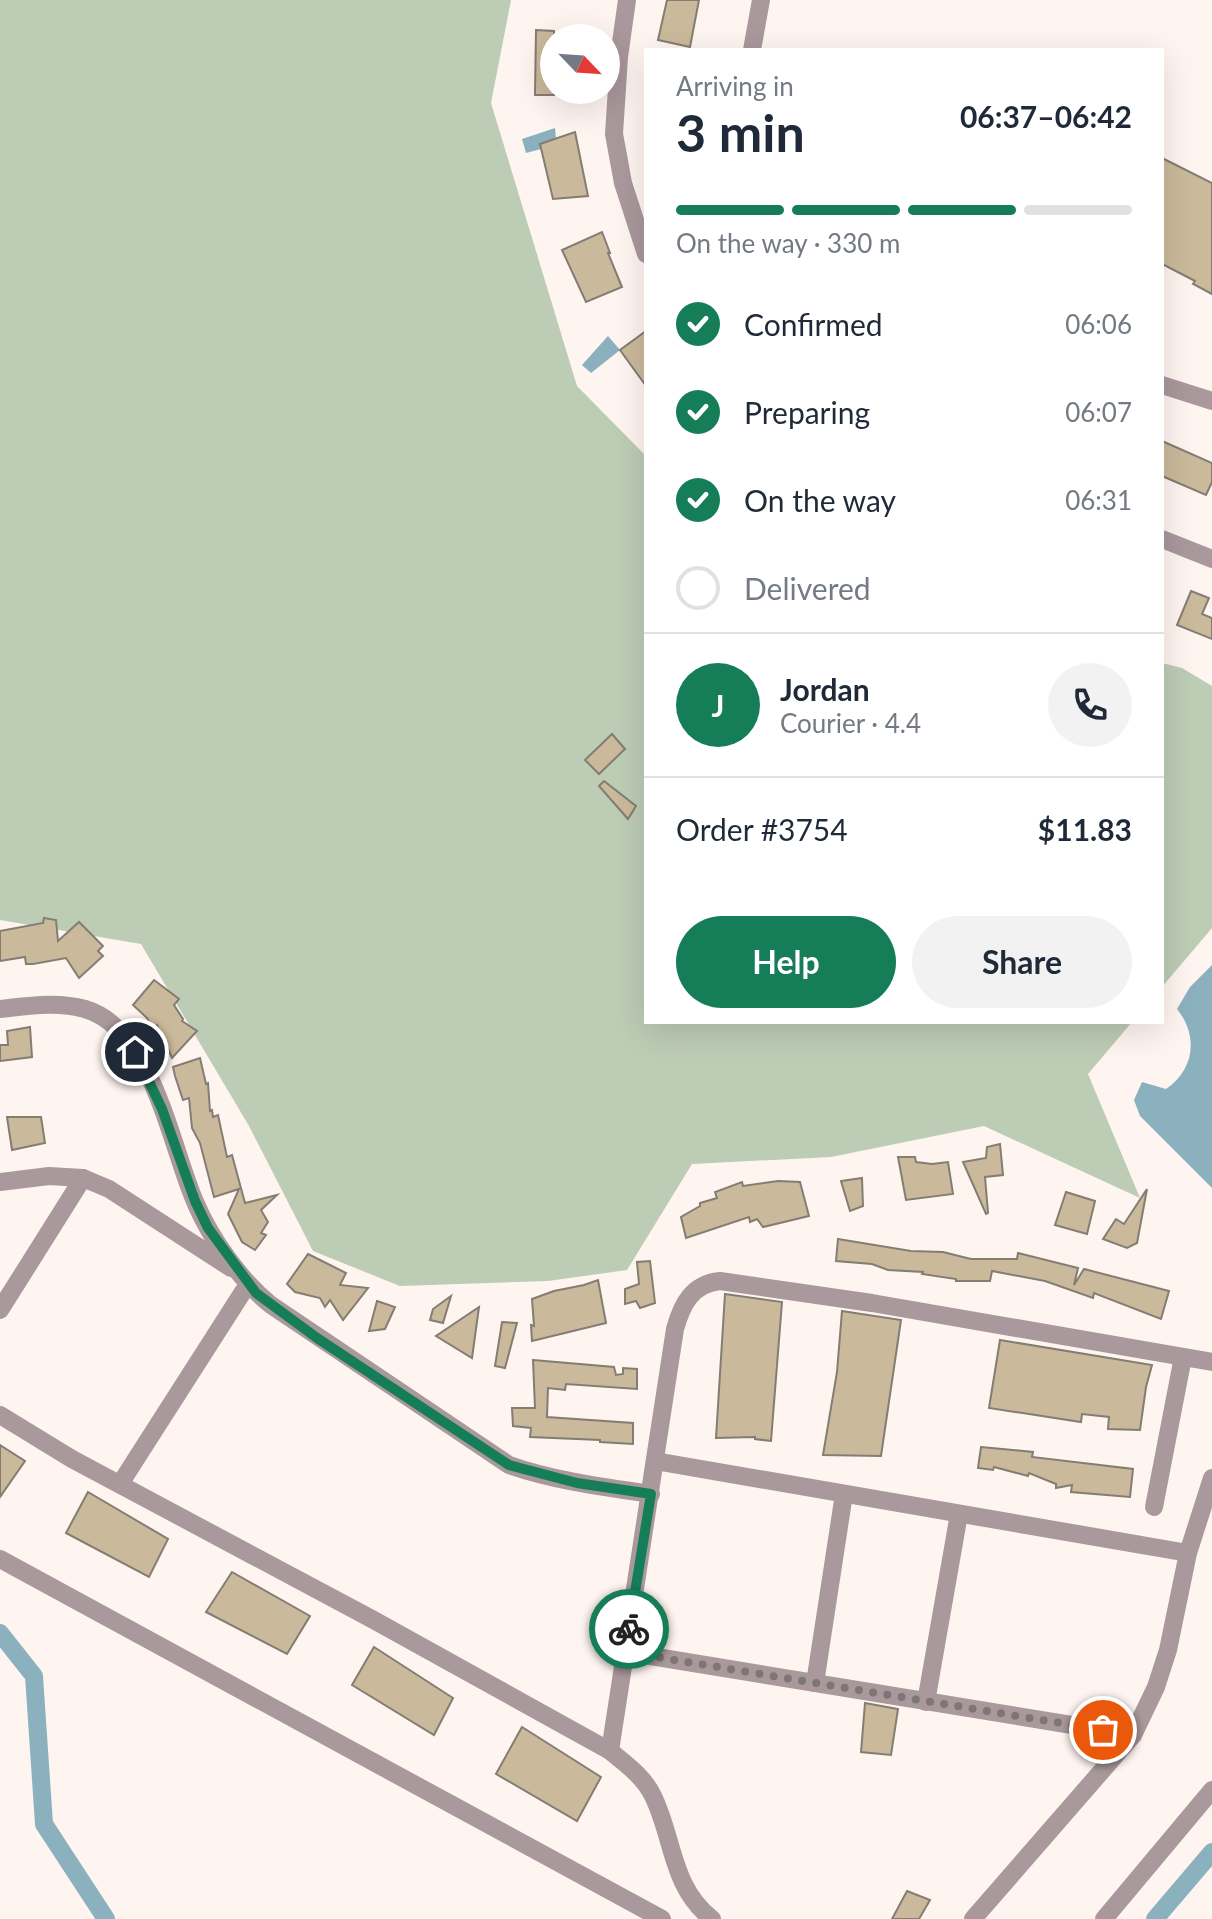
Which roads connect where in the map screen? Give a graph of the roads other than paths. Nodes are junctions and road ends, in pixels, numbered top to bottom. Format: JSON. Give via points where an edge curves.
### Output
{"nodes":[{"id":1,"x":627,"y":0,"type":"edge"},
{"id":2,"x":761,"y":0,"type":"edge"},
{"id":3,"x":752,"y":48,"type":"edge"},
{"id":4,"x":644,"y":248,"type":"edge"},
{"id":5,"x":1164,"y":386,"type":"edge"},
{"id":6,"x":1212,"y":401,"type":"edge"},
{"id":7,"x":1164,"y":540,"type":"edge"},
{"id":8,"x":1212,"y":559,"type":"edge"},
{"id":9,"x":0,"y":1009,"type":"edge"},
{"id":10,"x":83,"y":1178,"type":"junction"},
{"id":11,"x":0,"y":1182,"type":"edge"},
{"id":12,"x":244,"y":1278,"type":"junction"},
{"id":13,"x":0,"y":1310,"type":"edge"},
{"id":14,"x":1183,"y":1357,"type":"junction"},
{"id":15,"x":1212,"y":1362,"type":"edge"},
{"id":16,"x":0,"y":1415,"type":"edge"},
{"id":17,"x":655,"y":1461,"type":"junction"},
{"id":18,"x":1212,"y":1478,"type":"edge"},
{"id":19,"x":120,"y":1484,"type":"junction"},
{"id":20,"x":651,"y":1494,"type":"junction"},
{"id":21,"x":844,"y":1494,"type":"junction"},
{"id":22,"x":1154,"y":1507,"type":"dead end"},
{"id":23,"x":959,"y":1514,"type":"junction"},
{"id":24,"x":1188,"y":1553,"type":"junction"},
{"id":25,"x":0,"y":1559,"type":"edge"},
{"id":26,"x":626,"y":1652,"type":"junction"},
{"id":27,"x":815,"y":1683,"type":"junction"},
{"id":28,"x":926,"y":1702,"type":"junction"},
{"id":29,"x":1133,"y":1735,"type":"junction"},
{"id":30,"x":610,"y":1751,"type":"junction"},
{"id":31,"x":1212,"y":1790,"type":"edge"},
{"id":32,"x":662,"y":1919,"type":"edge"},
{"id":33,"x":712,"y":1919,"type":"edge"},
{"id":34,"x":973,"y":1919,"type":"edge"},
{"id":35,"x":1104,"y":1919,"type":"edge"}],
"edges":[{"from":1,"to":4,"type":"street","via":[[614,134]]},
{"from":2,"to":3,"type":"street"},
{"from":5,"to":6,"type":"street"},
{"from":7,"to":8,"type":"street"},
{"from":9,"to":12,"type":"street","via":[[79,1007],[123,1033],[151,1082],[208,1228]]},
{"from":10,"to":11,"type":"street"},
{"from":10,"to":12,"type":"street","via":[[109,1189]]},
{"from":10,"to":13,"type":"street"},
{"from":12,"to":19,"type":"street"},
{"from":12,"to":20,"type":"street","via":[[317,1338],[509,1465],[577,1483]]},
{"from":14,"to":15,"type":"street"},
{"from":14,"to":17,"type":"street","via":[[872,1303],[709,1282],[695,1289],[679,1317]]},
{"from":14,"to":22,"type":"street"},
{"from":16,"to":19,"type":"street"},
{"from":17,"to":20,"type":"street"},
{"from":17,"to":21,"type":"street"},
{"from":18,"to":24,"type":"street"},
{"from":19,"to":30,"type":"street"},
{"from":20,"to":26,"type":"street"},
{"from":21,"to":23,"type":"street"},
{"from":21,"to":27,"type":"street"},
{"from":23,"to":24,"type":"street"},
{"from":23,"to":28,"type":"street"},
{"from":24,"to":29,"type":"street","via":[[1168,1650]]},
{"from":25,"to":32,"type":"street"},
{"from":26,"to":27,"type":"street"},
{"from":26,"to":30,"type":"street"},
{"from":27,"to":28,"type":"street"},
{"from":28,"to":29,"type":"street"},
{"from":29,"to":34,"type":"street"},
{"from":30,"to":33,"type":"street","via":[[653,1795],[683,1886]]},
{"from":31,"to":35,"type":"street"}]}
